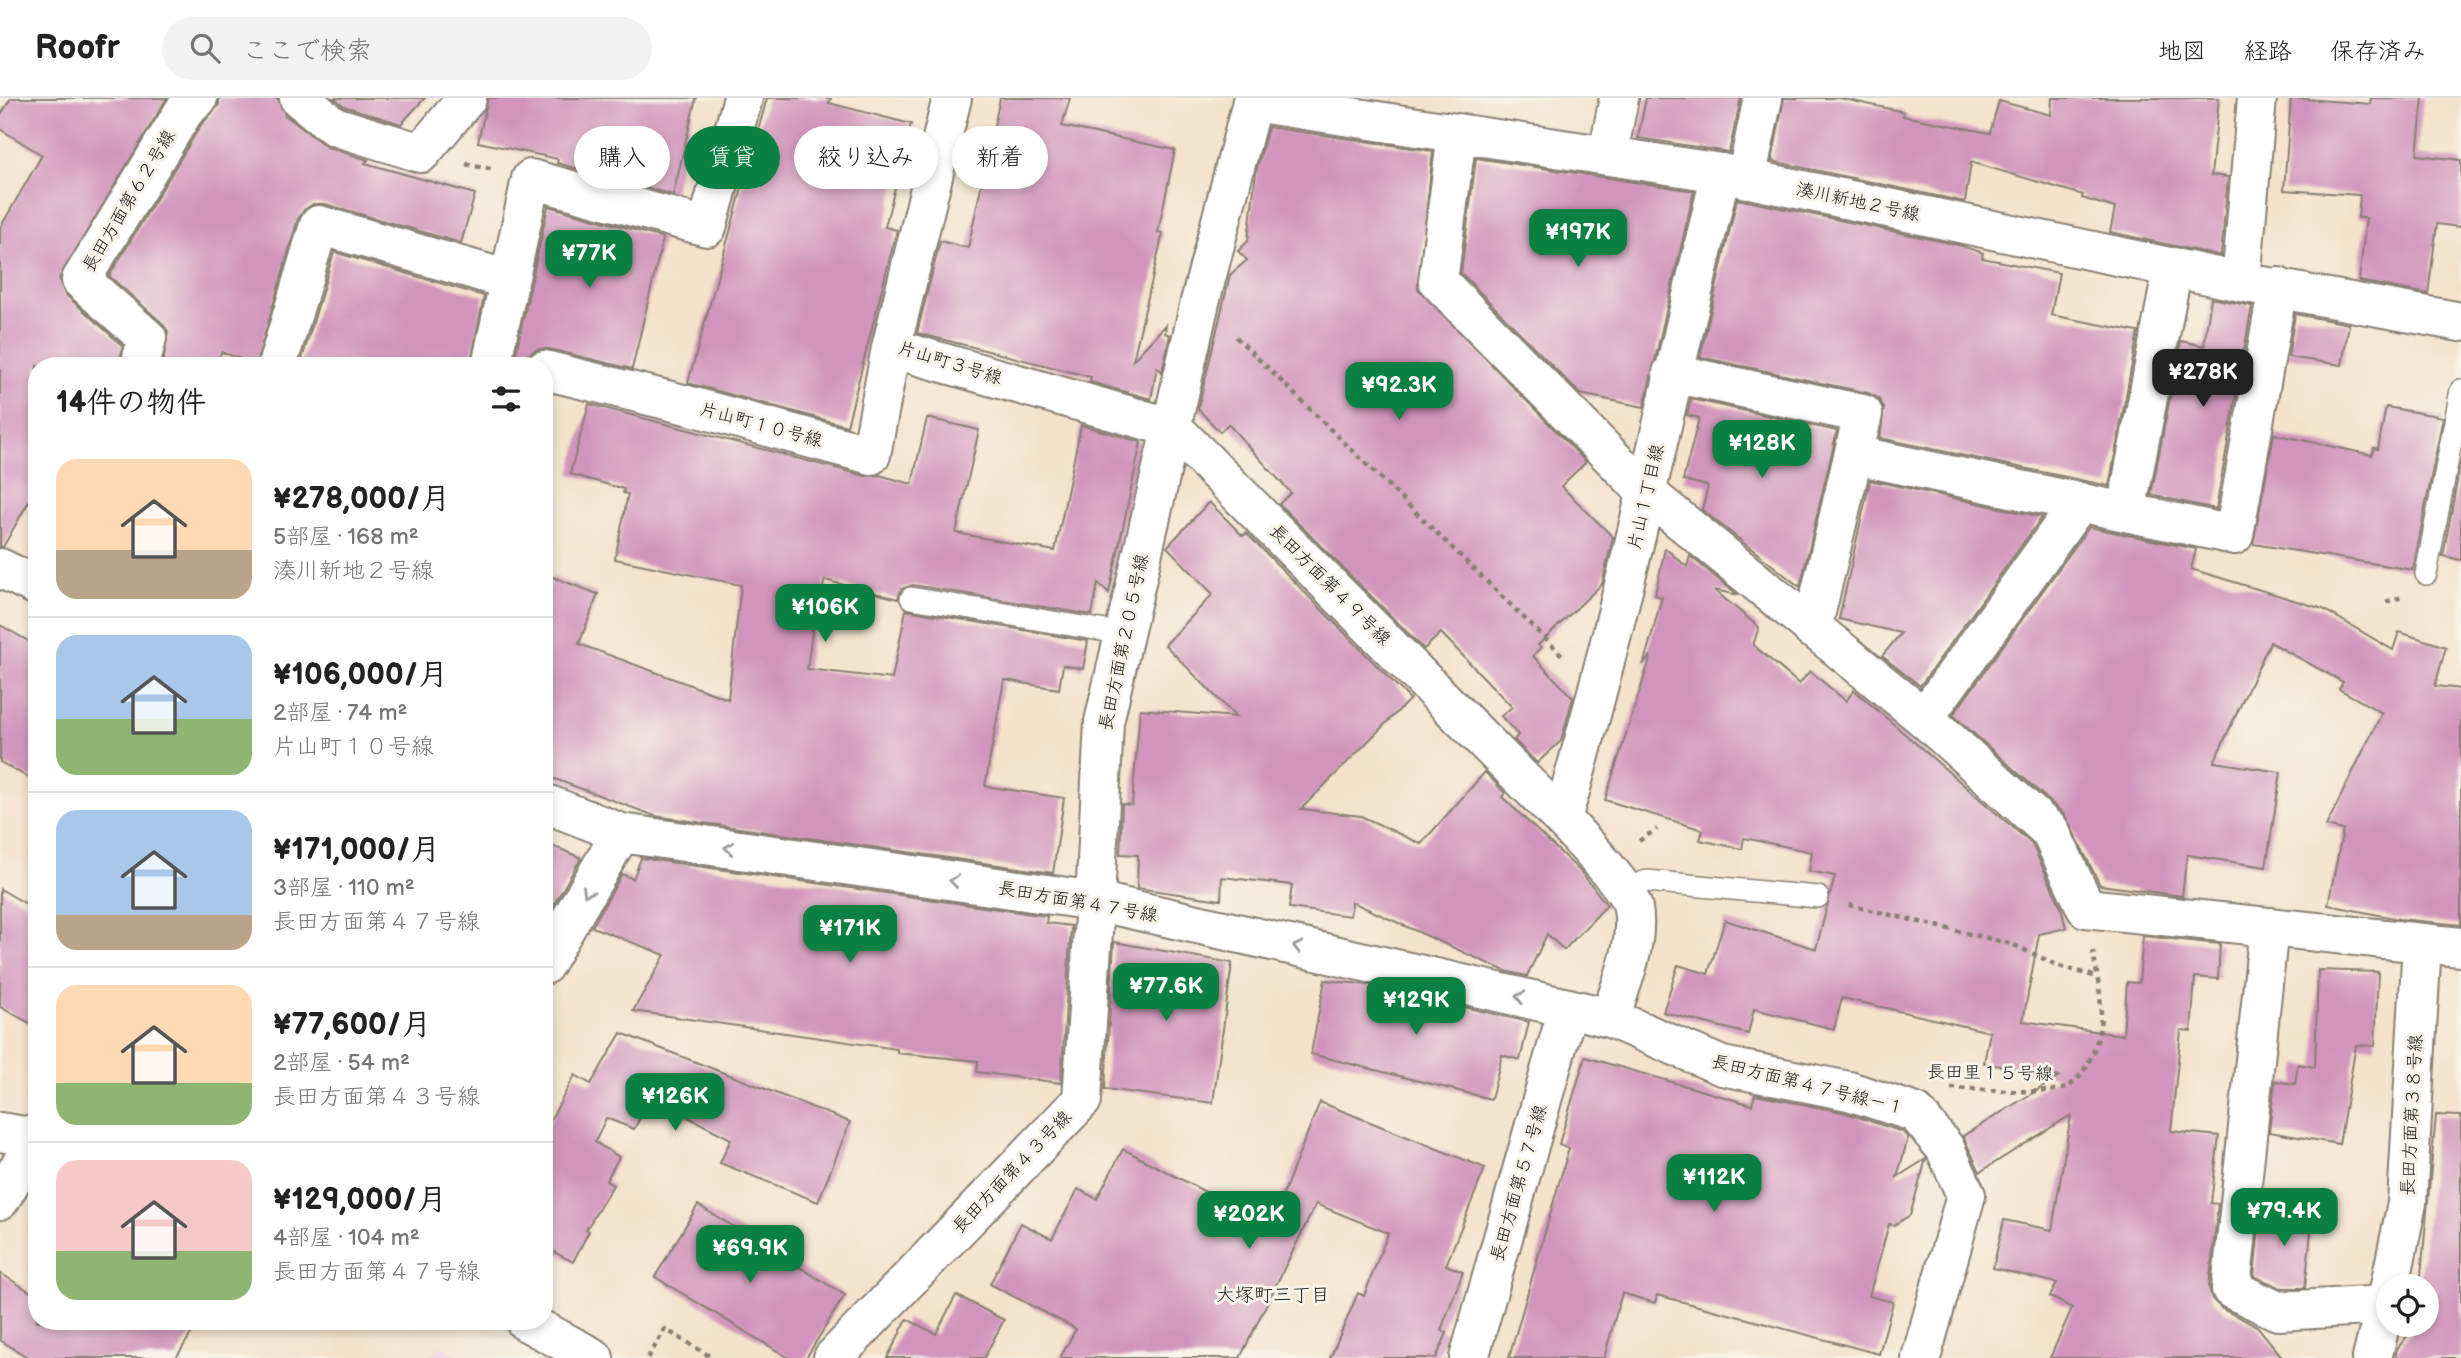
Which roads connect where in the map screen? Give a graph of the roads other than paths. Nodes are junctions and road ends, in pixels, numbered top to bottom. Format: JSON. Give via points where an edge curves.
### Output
{"nodes":[{"id":1,"x":198,"y":98,"type":"edge"},
{"id":2,"x":299,"y":98,"type":"edge"},
{"id":3,"x":467,"y":98,"type":"edge"},
{"id":4,"x":743,"y":98,"type":"edge"},
{"id":5,"x":952,"y":98,"type":"edge"},
{"id":6,"x":1619,"y":98,"type":"edge"},
{"id":7,"x":1762,"y":98,"type":"edge"},
{"id":8,"x":2257,"y":98,"type":"edge"},
{"id":9,"x":1252,"y":100,"type":"edge"},
{"id":10,"x":1392,"y":110,"type":"edge"},
{"id":11,"x":1457,"y":134,"type":"junction"},
{"id":12,"x":1608,"y":154,"type":"junction"},
{"id":13,"x":1734,"y":176,"type":"junction"},
{"id":14,"x":2173,"y":267,"type":"junction"},
{"id":15,"x":509,"y":280,"type":"junction"},
{"id":16,"x":2241,"y":282,"type":"junction"},
{"id":17,"x":2278,"y":287,"type":"junction"},
{"id":18,"x":2461,"y":322,"type":"edge"},
{"id":19,"x":891,"y":348,"type":"junction"},
{"id":20,"x":142,"y":357,"type":"edge"},
{"id":21,"x":280,"y":357,"type":"edge"},
{"id":22,"x":503,"y":357,"type":"edge"},
{"id":23,"x":553,"y":372,"type":"edge"},
{"id":24,"x":1672,"y":373,"type":"junction"},
{"id":25,"x":2461,"y":390,"type":"edge"},
{"id":26,"x":1173,"y":428,"type":"junction"},
{"id":27,"x":1855,"y":455,"type":"junction"},
{"id":28,"x":1648,"y":494,"type":"junction"},
{"id":29,"x":2080,"y":502,"type":"junction"},
{"id":30,"x":2126,"y":512,"type":"junction"},
{"id":31,"x":0,"y":568,"type":"edge"},
{"id":32,"x":2426,"y":574,"type":"dead end"},
{"id":33,"x":28,"y":582,"type":"edge"},
{"id":34,"x":911,"y":598,"type":"dead end"},
{"id":35,"x":1812,"y":629,"type":"junction"},
{"id":36,"x":1124,"y":634,"type":"junction"},
{"id":37,"x":1924,"y":718,"type":"junction"},
{"id":38,"x":553,"y":807,"type":"edge"},
{"id":39,"x":1562,"y":819,"type":"junction"},
{"id":40,"x":621,"y":833,"type":"junction"},
{"id":41,"x":1622,"y":890,"type":"junction"},
{"id":42,"x":1818,"y":897,"type":"road end"},
{"id":43,"x":1095,"y":901,"type":"junction"},
{"id":44,"x":2269,"y":927,"type":"junction"},
{"id":45,"x":2422,"y":943,"type":"junction"},
{"id":46,"x":2461,"y":947,"type":"edge"},
{"id":47,"x":553,"y":950,"type":"edge"},
{"id":48,"x":1568,"y":1008,"type":"junction"},
{"id":49,"x":1610,"y":1018,"type":"junction"},
{"id":50,"x":0,"y":1132,"type":"edge"},
{"id":51,"x":28,"y":1137,"type":"edge"},
{"id":52,"x":28,"y":1153,"type":"edge"},
{"id":53,"x":0,"y":1200,"type":"edge"},
{"id":54,"x":2392,"y":1274,"type":"edge"},
{"id":55,"x":2376,"y":1296,"type":"edge"},
{"id":56,"x":542,"y":1330,"type":"edge"},
{"id":57,"x":2377,"y":1337,"type":"edge"},
{"id":58,"x":594,"y":1358,"type":"edge"},
{"id":59,"x":833,"y":1358,"type":"edge"},
{"id":60,"x":1469,"y":1358,"type":"edge"},
{"id":61,"x":1921,"y":1358,"type":"edge"},
{"id":62,"x":2372,"y":1358,"type":"edge"}],
"edges":[{"from":1,"to":20,"type":"street","name":"長田方面第６２号線","via":[[184,111],[81,280],[147,338]]},
{"from":2,"to":3,"type":"street","via":[[334,125],[421,153]]},
{"from":4,"to":15,"type":"street","via":[[707,227],[531,178]]},
{"from":5,"to":19,"type":"street","name":"片山町３号線"},
{"from":6,"to":12,"type":"street"},
{"from":7,"to":13,"type":"street","name":"片山１丁目線"},
{"from":8,"to":16,"type":"street"},
{"from":9,"to":10,"type":"street","name":"湊川新地２号線"},
{"from":9,"to":26,"type":"street"},
{"from":10,"to":11,"type":"street","name":"湊川新地２号線"},
{"from":11,"to":12,"type":"street","name":"湊川新地２号線"},
{"from":11,"to":28,"type":"street","via":[[1438,281]]},
{"from":12,"to":13,"type":"street","name":"湊川新地２号線"},
{"from":13,"to":14,"type":"street","name":"湊川新地２号線"},
{"from":13,"to":24,"type":"street","name":"片山１丁目線"},
{"from":14,"to":16,"type":"street","name":"湊川新地２号線"},
{"from":14,"to":30,"type":"street"},
{"from":15,"to":21,"type":"street","via":[[319,225]]},
{"from":15,"to":22,"type":"street"},
{"from":16,"to":17,"type":"street","name":"湊川新地２号線"},
{"from":17,"to":18,"type":"street","name":"湊川新地２号線"},
{"from":17,"to":30,"type":"street","via":[[2234,535]]},
{"from":19,"to":23,"type":"street","name":"片山町１０号線","via":[[871,455]]},
{"from":19,"to":26,"type":"street","name":"片山町３号線"},
{"from":24,"to":27,"type":"street","via":[[1863,414]]},
{"from":24,"to":28,"type":"street","name":"片山１丁目線"},
{"from":25,"to":32,"type":"lane"},
{"from":26,"to":36,"type":"street","name":"長田方面第２０５号線"},
{"from":26,"to":39,"type":"street","name":"長田方面第４９号線"},
{"from":27,"to":29,"type":"street"},
{"from":27,"to":35,"type":"street"},
{"from":28,"to":35,"type":"street"},
{"from":28,"to":39,"type":"street","name":"片山１丁目線","via":[[1600,692]]},
{"from":29,"to":30,"type":"street"},
{"from":29,"to":37,"type":"street"},
{"from":31,"to":33,"type":"street"},
{"from":34,"to":36,"type":"lane"},
{"from":35,"to":37,"type":"street"},
{"from":36,"to":43,"type":"street","name":"長田方面第２０５号線","via":[[1104,722]]},
{"from":37,"to":44,"type":"street","via":[[2050,831],[2086,908]]},
{"from":38,"to":40,"type":"street","name":"長田方面第４７号線"},
{"from":39,"to":41,"type":"street","name":"長田方面第４９号線"},
{"from":43,"to":40,"type":"street","name":"長田方面第４７号線","one_way":true},
{"from":40,"to":47,"type":"street","one_way":true},
{"from":41,"to":42,"type":"lane","via":[[1647,881]]},
{"from":41,"to":49,"type":"street","name":"長田方面第４９号線","via":[[1633,906],[1631,956]]},
{"from":48,"to":43,"type":"street","name":"長田方面第４７号線","one_way":true},
{"from":43,"to":59,"type":"street","name":"長田方面第４３号線","via":[[1082,1100]]},
{"from":44,"to":45,"type":"street"},
{"from":44,"to":55,"type":"street","via":[[2231,1289],[2278,1311]]},
{"from":45,"to":46,"type":"street"},
{"from":45,"to":54,"type":"street","name":"長田方面第３８号線","via":[[2407,1203]]},
{"from":48,"to":49,"type":"street","name":"長田方面第４７号線"},
{"from":48,"to":60,"type":"street","name":"長田方面第５７号線"},
{"from":49,"to":61,"type":"street","name":"長田方面第４７号線－１","via":[[1722,1066],[1849,1091],[1916,1113],[1945,1148],[1966,1195]]},
{"from":50,"to":51,"type":"street"},
{"from":52,"to":53,"type":"street"},
{"from":56,"to":58,"type":"street"},
{"from":57,"to":62,"type":"street","name":"長田方面第３８号線"}]}
